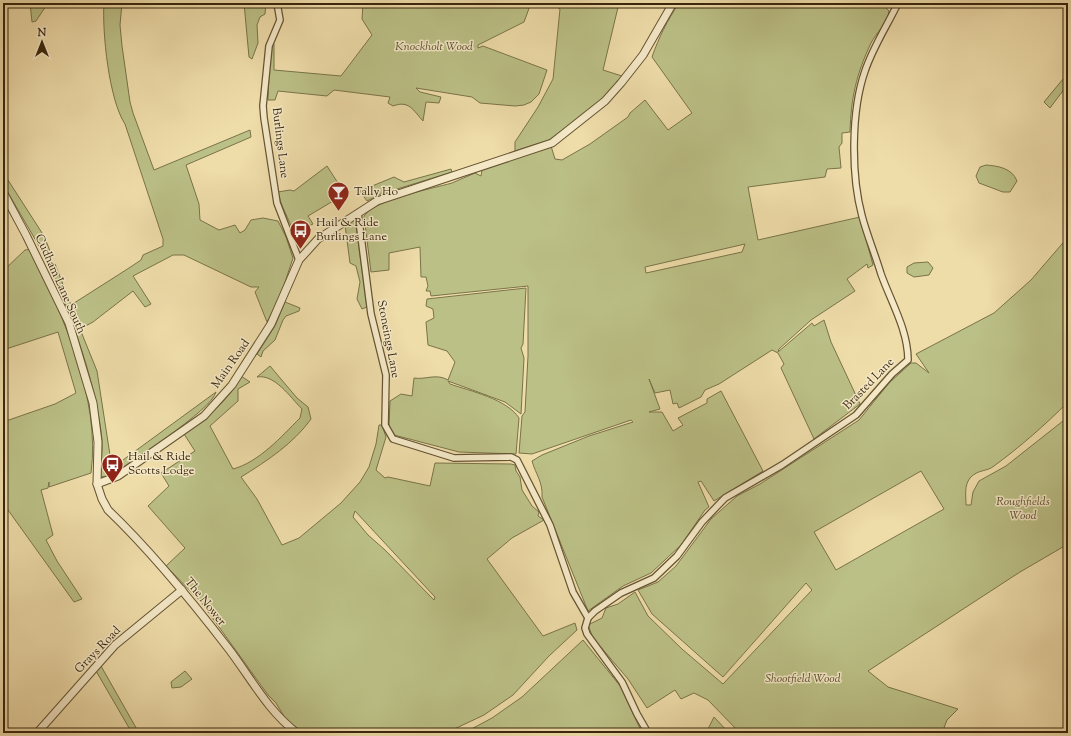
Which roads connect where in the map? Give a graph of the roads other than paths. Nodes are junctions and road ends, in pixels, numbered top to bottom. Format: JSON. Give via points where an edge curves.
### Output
{"nodes":[{"id":1,"x":277,"y":3,"type":"edge"},
{"id":2,"x":672,"y":3,"type":"edge"},
{"id":3,"x":898,"y":3,"type":"edge"},
{"id":4,"x":3,"y":192,"type":"edge"},
{"id":5,"x":358,"y":212,"type":"junction"},
{"id":6,"x":299,"y":260,"type":"junction"},
{"id":7,"x":97,"y":484,"type":"junction"},
{"id":8,"x":182,"y":590,"type":"junction"},
{"id":9,"x":588,"y":618,"type":"junction"},
{"id":10,"x":37,"y":733,"type":"edge"},
{"id":11,"x":297,"y":733,"type":"edge"},
{"id":12,"x":648,"y":733,"type":"edge"}],
"edges":[{"from":1,"to":6,"type":"street","name":"Burlings Lane","via":[[280,20],[269,46],[264,112],[277,203]]},
{"from":2,"to":5,"type":"street","name":"Main Road","via":[[642,55],[621,83],[605,101],[552,143],[377,201]]},
{"from":3,"to":9,"type":"street","name":"Brasted Lane","via":[[873,49],[865,70],[859,91],[854,135],[862,216],[907,343],[908,360],[892,374],[856,415],[782,465],[725,498],[702,522],[677,556],[654,578],[621,593]]},
{"from":4,"to":7,"type":"street","name":"Cudham Lane South","via":[[69,323],[93,403],[98,442]]},
{"from":5,"to":6,"type":"street","name":"Main Road","via":[[318,239]]},
{"from":5,"to":9,"type":"street","name":"Stoneings Lane","via":[[371,314],[386,375],[385,425],[389,435],[393,439],[454,458],[511,457],[517,460],[550,525],[573,592]]},
{"from":6,"to":7,"type":"street","name":"Main Road","via":[[271,324],[232,385],[204,416],[118,476]]},
{"from":7,"to":8,"type":"street","name":"The Nower","via":[[108,510]]},
{"from":8,"to":10,"type":"street","name":"Grays Road","via":[[115,645]]},
{"from":8,"to":11,"type":"street","name":"The Nower","via":[[229,650],[268,706]]},
{"from":9,"to":12,"type":"street","via":[[585,628],[587,634],[622,682]]}]}
